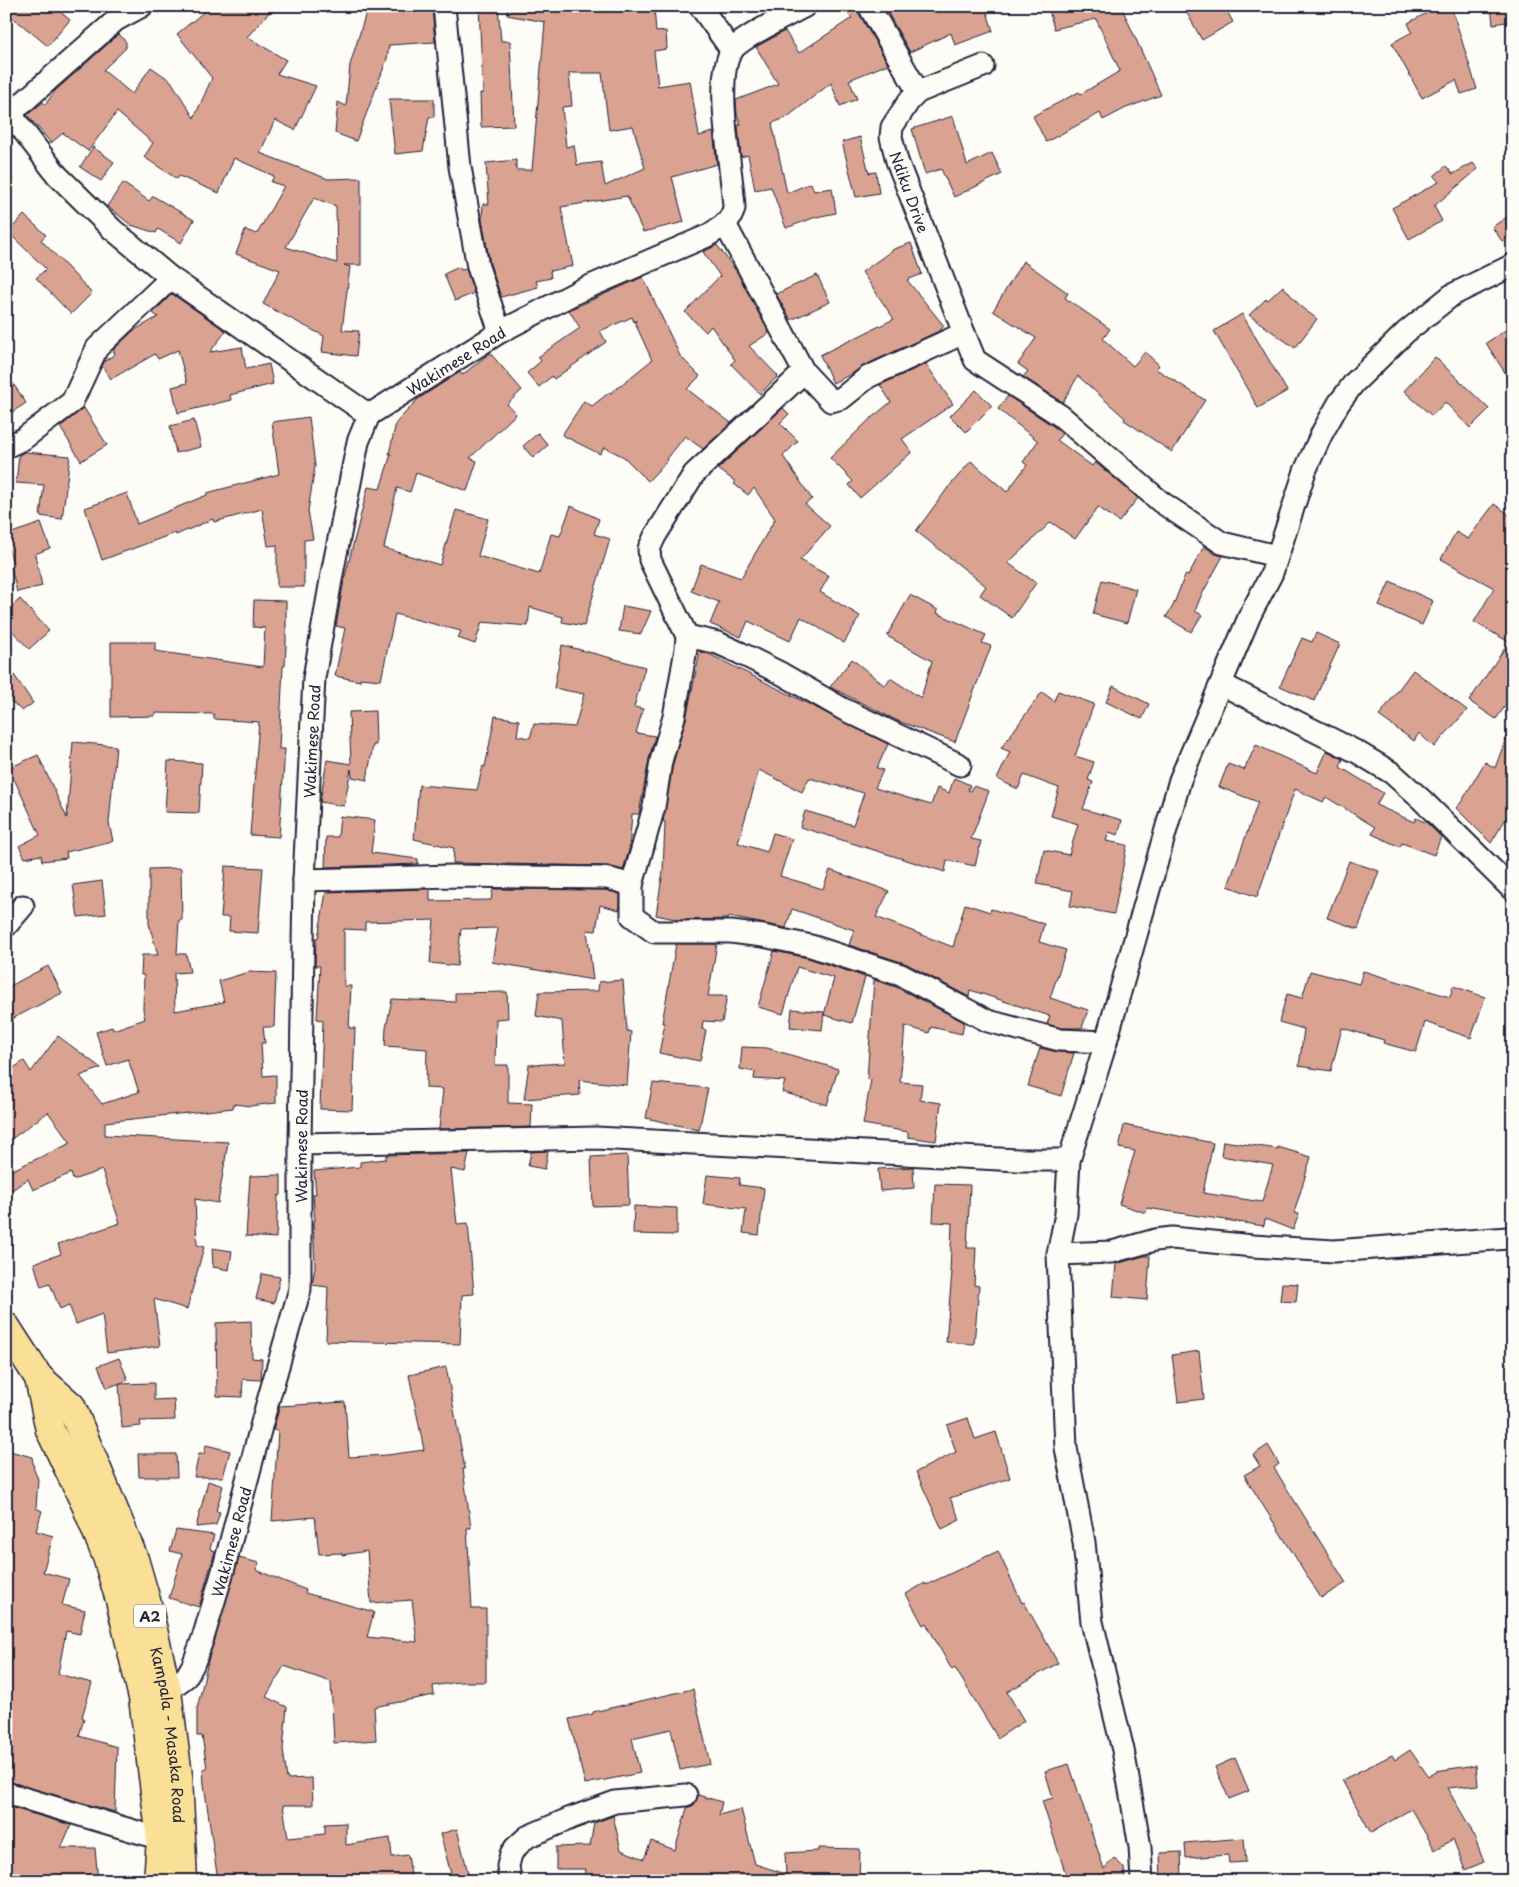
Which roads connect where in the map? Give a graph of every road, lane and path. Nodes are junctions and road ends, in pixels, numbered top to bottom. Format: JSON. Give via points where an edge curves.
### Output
{"nodes":[{"id":1,"x":142,"y":6,"type":"edge"},
{"id":2,"x":444,"y":6,"type":"edge"},
{"id":3,"x":700,"y":6,"type":"edge"},
{"id":4,"x":806,"y":6,"type":"edge"},
{"id":5,"x":869,"y":6,"type":"edge"},
{"id":6,"x":732,"y":51,"type":"junction"},
{"id":7,"x":983,"y":66,"type":"dead end"},
{"id":8,"x":918,"y":92,"type":"junction"},
{"id":9,"x":8,"y":111,"type":"edge"},
{"id":10,"x":725,"y":224,"type":"junction"},
{"id":11,"x":1513,"y":265,"type":"edge"},
{"id":12,"x":172,"y":278,"type":"junction"},
{"id":13,"x":500,"y":332,"type":"junction"},
{"id":14,"x":964,"y":333,"type":"junction"},
{"id":15,"x":804,"y":372,"type":"junction"},
{"id":16,"x":369,"y":415,"type":"junction"},
{"id":17,"x":6,"y":447,"type":"edge"},
{"id":18,"x":1277,"y":556,"type":"junction"},
{"id":19,"x":687,"y":636,"type":"junction"},
{"id":20,"x":1220,"y":684,"type":"junction"},
{"id":21,"x":960,"y":765,"type":"dead end"},
{"id":22,"x":304,"y":880,"type":"junction"},
{"id":23,"x":632,"y":885,"type":"junction"},
{"id":24,"x":1513,"y":890,"type":"edge"},
{"id":25,"x":23,"y":906,"type":"dead end"},
{"id":26,"x":6,"y":926,"type":"edge"},
{"id":27,"x":1106,"y":1042,"type":"junction"},
{"id":28,"x":300,"y":1144,"type":"junction"},
{"id":29,"x":1069,"y":1160,"type":"junction"},
{"id":30,"x":1513,"y":1236,"type":"edge"},
{"id":31,"x":1058,"y":1254,"type":"junction"},
{"id":32,"x":6,"y":1327,"type":"edge"},
{"id":33,"x":155,"y":1694,"type":"junction"},
{"id":34,"x":6,"y":1793,"type":"edge"},
{"id":35,"x":686,"y":1795,"type":"dead end"},
{"id":36,"x":161,"y":1839,"type":"junction"},
{"id":37,"x":158,"y":1881,"type":"edge"},
{"id":38,"x":183,"y":1881,"type":"edge"},
{"id":39,"x":510,"y":1881,"type":"edge"},
{"id":40,"x":1142,"y":1881,"type":"edge"}],
"edges":[{"from":1,"to":9,"type":"street","via":[[116,20]]},
{"from":2,"to":13,"type":"street","via":[[460,167],[478,266]]},
{"from":3,"to":6,"type":"street"},
{"from":4,"to":6,"type":"street","via":[[741,42]]},
{"from":5,"to":8,"type":"street"},
{"from":6,"to":10,"type":"street","via":[[726,61],[724,84],[734,208]]},
{"from":7,"to":8,"type":"street","name":"Ndiku Drive"},
{"from":8,"to":14,"type":"street","name":"Ndiku Drive","via":[[897,118],[891,137],[897,161]]},
{"from":9,"to":12,"type":"street","via":[[57,174],[86,204]]},
{"from":10,"to":13,"type":"street","name":"Wakimese Road","via":[[707,236],[579,291]]},
{"from":10,"to":15,"type":"street"},
{"from":11,"to":18,"type":"street","via":[[1452,295],[1406,332],[1354,382],[1322,433],[1305,471]]},
{"from":12,"to":16,"type":"street"},
{"from":12,"to":17,"type":"street","via":[[97,348],[72,402],[23,439]]},
{"from":13,"to":16,"type":"street","name":"Wakimese Road"},
{"from":14,"to":15,"type":"street","via":[[868,377],[842,398],[831,401]]},
{"from":14,"to":18,"type":"street","name":"Ndiku Drive","via":[[975,360],[1061,416],[1160,502],[1222,543]]},
{"from":15,"to":19,"type":"street","via":[[694,474],[649,549],[650,560]]},
{"from":16,"to":22,"type":"street","name":"Wakimese Road","via":[[358,442],[314,678]]},
{"from":18,"to":20,"type":"street"},
{"from":19,"to":21,"type":"street","via":[[718,643],[740,653],[843,709]]},
{"from":19,"to":23,"type":"street","via":[[654,808]]},
{"from":20,"to":24,"type":"street","via":[[1357,752],[1392,773]]},
{"from":20,"to":27,"type":"street","via":[[1180,780]]},
{"from":22,"to":23,"type":"street","via":[[453,876],[607,878]]},
{"from":22,"to":28,"type":"street","name":"Wakimese Road"},
{"from":23,"to":27,"type":"street","via":[[632,916],[654,932],[731,932],[811,946],[900,975],[988,1021],[1060,1040]]},
{"from":25,"to":26,"type":"street"},
{"from":27,"to":29,"type":"street"},
{"from":28,"to":29,"type":"street","via":[[596,1138]]},
{"from":28,"to":33,"type":"street","name":"Wakimese Road","via":[[300,1289],[203,1638],[186,1677]]},
{"from":29,"to":31,"type":"street","via":[[1066,1214]]},
{"from":30,"to":31,"type":"street","via":[[1334,1251],[1172,1238],[1112,1252]]},
{"from":31,"to":40,"type":"street","via":[[1066,1448],[1084,1542],[1092,1622],[1123,1750],[1140,1847]]},
{"from":32,"to":33,"type":"main road","name":"Kampala - Masaka Road","number":"A2","via":[[39,1378],[50,1430],[86,1505]]},
{"from":33,"to":36,"type":"main road","name":"Kampala - Masaka Road","number":"A2"},
{"from":33,"to":38,"type":"main road","name":"Kampala - Masaka Road","number":"A2","via":[[178,1776]]},
{"from":34,"to":36,"type":"street"},
{"from":35,"to":39,"type":"street","via":[[615,1802],[527,1837],[509,1859]]},
{"from":36,"to":37,"type":"main road","name":"Kampala - Masaka Road","number":"A2"}]}
